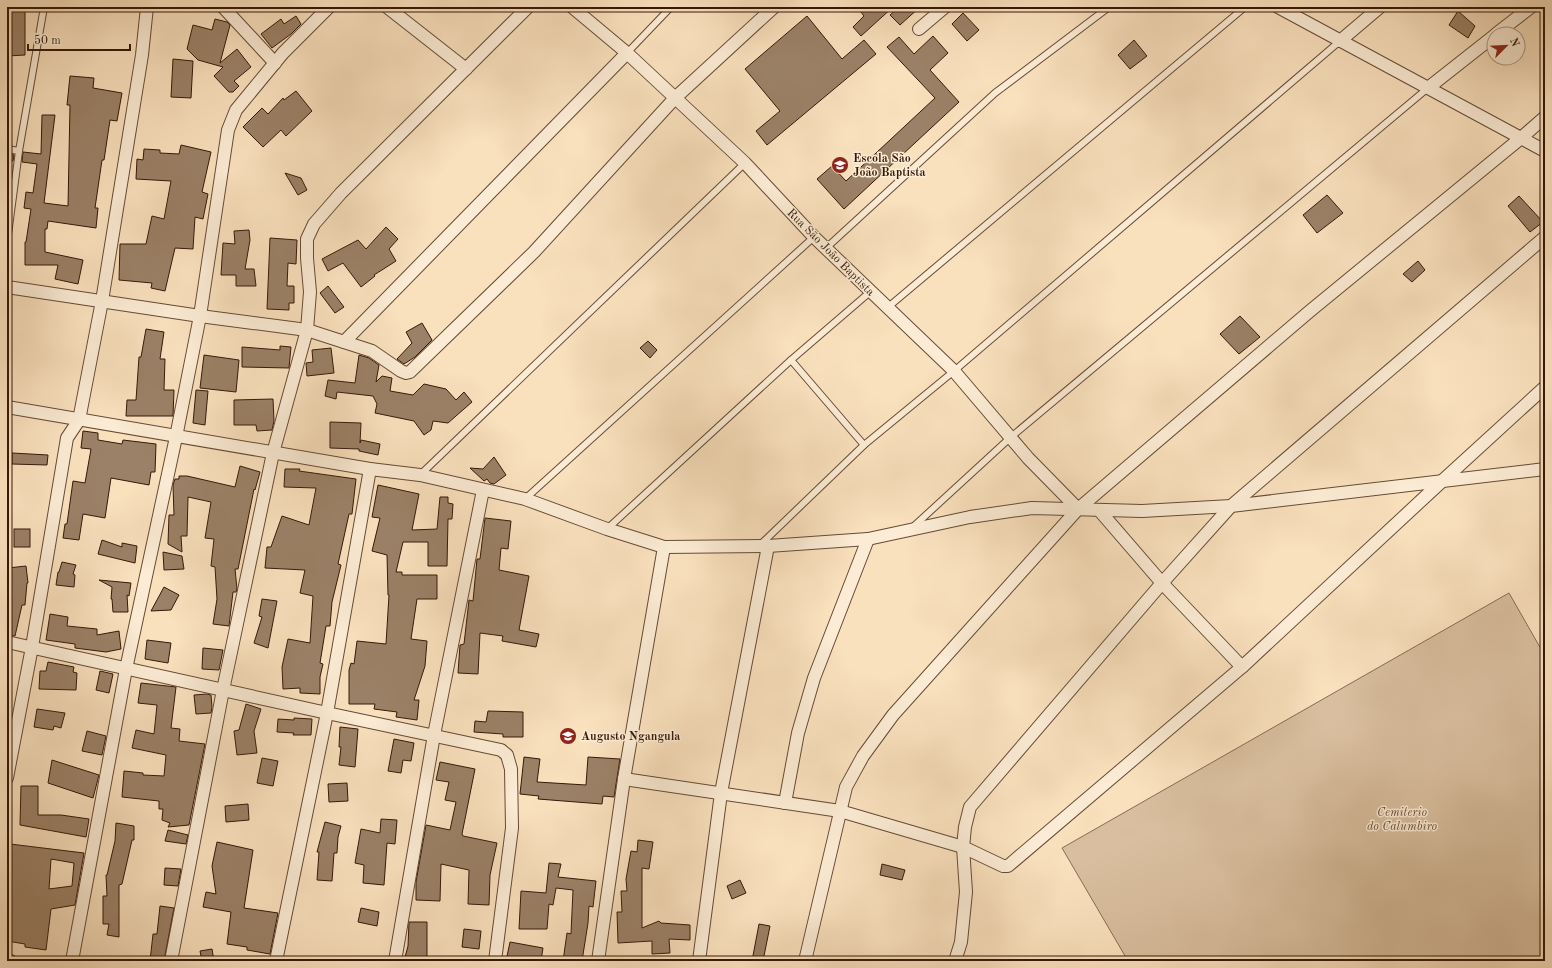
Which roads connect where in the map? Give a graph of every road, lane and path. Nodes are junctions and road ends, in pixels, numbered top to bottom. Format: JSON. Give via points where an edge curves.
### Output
{"nodes":[{"id":1,"x":44,"y":7,"type":"edge"},
{"id":2,"x":147,"y":7,"type":"edge"},
{"id":3,"x":223,"y":7,"type":"edge"},
{"id":4,"x":329,"y":7,"type":"edge"},
{"id":5,"x":387,"y":7,"type":"edge"},
{"id":6,"x":528,"y":7,"type":"edge"},
{"id":7,"x":572,"y":7,"type":"edge"},
{"id":8,"x":671,"y":7,"type":"edge"},
{"id":9,"x":774,"y":7,"type":"edge"},
{"id":10,"x":945,"y":7,"type":"edge"},
{"id":11,"x":1108,"y":7,"type":"edge"},
{"id":12,"x":1245,"y":7,"type":"edge"},
{"id":13,"x":1278,"y":7,"type":"edge"},
{"id":14,"x":1380,"y":7,"type":"edge"},
{"id":15,"x":1531,"y":7,"type":"edge"},
{"id":16,"x":1507,"y":26,"type":"edge"},
{"id":17,"x":919,"y":29,"type":"dead end"},
{"id":18,"x":1340,"y":41,"type":"junction"},
{"id":19,"x":1486,"y":42,"type":"edge"},
{"id":20,"x":627,"y":53,"type":"junction"},
{"id":21,"x":275,"y":64,"type":"junction"},
{"id":22,"x":466,"y":69,"type":"junction"},
{"id":23,"x":1428,"y":88,"type":"junction"},
{"id":24,"x":675,"y":98,"type":"junction"},
{"id":25,"x":1545,"y":117,"type":"edge"},
{"id":26,"x":1521,"y":138,"type":"junction"},
{"id":27,"x":7,"y":149,"type":"edge"},
{"id":28,"x":19,"y":151,"type":"junction"},
{"id":29,"x":1545,"y":151,"type":"edge"},
{"id":30,"x":744,"y":162,"type":"junction"},
{"id":31,"x":814,"y":237,"type":"junction"},
{"id":32,"x":1545,"y":237,"type":"edge"},
{"id":33,"x":7,"y":242,"type":"edge"},
{"id":34,"x":826,"y":249,"type":"junction"},
{"id":35,"x":7,"y":287,"type":"edge"},
{"id":36,"x":870,"y":292,"type":"junction"},
{"id":37,"x":102,"y":301,"type":"junction"},
{"id":38,"x":887,"y":308,"type":"junction"},
{"id":39,"x":200,"y":316,"type":"junction"},
{"id":40,"x":307,"y":330,"type":"junction"},
{"id":41,"x":344,"y":342,"type":"junction"},
{"id":42,"x":791,"y":360,"type":"junction"},
{"id":43,"x":954,"y":371,"type":"junction"},
{"id":44,"x":1545,"y":387,"type":"edge"},
{"id":45,"x":7,"y":407,"type":"edge"},
{"id":46,"x":80,"y":420,"type":"junction"},
{"id":47,"x":176,"y":437,"type":"junction"},
{"id":48,"x":1011,"y":437,"type":"junction"},
{"id":49,"x":864,"y":445,"type":"junction"},
{"id":50,"x":273,"y":453,"type":"junction"},
{"id":51,"x":370,"y":469,"type":"junction"},
{"id":52,"x":1545,"y":470,"type":"edge"},
{"id":53,"x":420,"y":476,"type":"junction"},
{"id":54,"x":1440,"y":483,"type":"junction"},
{"id":55,"x":483,"y":490,"type":"junction"},
{"id":56,"x":525,"y":499,"type":"junction"},
{"id":57,"x":1231,"y":506,"type":"junction"},
{"id":58,"x":1078,"y":509,"type":"junction"},
{"id":59,"x":1099,"y":510,"type":"junction"},
{"id":60,"x":607,"y":529,"type":"junction"},
{"id":61,"x":910,"y":529,"type":"junction"},
{"id":62,"x":868,"y":539,"type":"junction"},
{"id":63,"x":763,"y":546,"type":"junction"},
{"id":64,"x":664,"y":547,"type":"junction"},
{"id":65,"x":1162,"y":583,"type":"junction"},
{"id":66,"x":7,"y":642,"type":"edge"},
{"id":67,"x":32,"y":647,"type":"junction"},
{"id":68,"x":1242,"y":667,"type":"junction"},
{"id":69,"x":126,"y":669,"type":"junction"},
{"id":70,"x":223,"y":690,"type":"junction"},
{"id":71,"x":327,"y":713,"type":"junction"},
{"id":72,"x":434,"y":736,"type":"junction"},
{"id":73,"x":7,"y":778,"type":"edge"},
{"id":74,"x":624,"y":779,"type":"junction"},
{"id":75,"x":721,"y":793,"type":"junction"},
{"id":76,"x":785,"y":803,"type":"junction"},
{"id":77,"x":840,"y":811,"type":"junction"},
{"id":78,"x":963,"y":848,"type":"junction"},
{"id":79,"x":7,"y":960,"type":"edge"},
{"id":80,"x":11,"y":961,"type":"edge"},
{"id":81,"x":72,"y":961,"type":"edge"},
{"id":82,"x":171,"y":961,"type":"edge"},
{"id":83,"x":276,"y":961,"type":"edge"},
{"id":84,"x":395,"y":961,"type":"edge"},
{"id":85,"x":495,"y":961,"type":"edge"},
{"id":86,"x":598,"y":961,"type":"edge"},
{"id":87,"x":699,"y":961,"type":"edge"},
{"id":88,"x":805,"y":961,"type":"edge"},
{"id":89,"x":955,"y":961,"type":"edge"}],
"edges":[{"from":1,"to":28,"type":"lane"},
{"from":2,"to":37,"type":"street","via":[[142,55]]},
{"from":3,"to":21,"type":"street"},
{"from":4,"to":21,"type":"street"},
{"from":5,"to":22,"type":"street"},
{"from":6,"to":22,"type":"street"},
{"from":7,"to":20,"type":"street","name":"Rua São João Baptista"},
{"from":8,"to":20,"type":"lane"},
{"from":9,"to":24,"type":"street"},
{"from":10,"to":17,"type":"street"},
{"from":11,"to":34,"type":"lane","via":[[995,93]]},
{"from":12,"to":38,"type":"lane"},
{"from":13,"to":18,"type":"street"},
{"from":14,"to":18,"type":"street"},
{"from":15,"to":16,"type":"street"},
{"from":18,"to":23,"type":"street"},
{"from":18,"to":43,"type":"lane"},
{"from":19,"to":23,"type":"street"},
{"from":20,"to":24,"type":"street","name":"Rua São João Baptista"},
{"from":20,"to":41,"type":"street"},
{"from":21,"to":39,"type":"street","via":[[236,110],[228,130]]},
{"from":22,"to":40,"type":"street","via":[[341,193],[314,224],[307,238],[310,292]]},
{"from":23,"to":26,"type":"street"},
{"from":23,"to":48,"type":"lane"},
{"from":24,"to":30,"type":"street","name":"Rua São João Baptista"},
{"from":24,"to":41,"type":"street","via":[[534,252],[410,372],[401,371],[372,350]]},
{"from":25,"to":26,"type":"street"},
{"from":26,"to":29,"type":"street"},
{"from":26,"to":58,"type":"street","via":[[1310,311]]},
{"from":27,"to":28,"type":"lane"},
{"from":28,"to":33,"type":"lane"},
{"from":30,"to":31,"type":"street","name":"Rua São João Baptista"},
{"from":30,"to":53,"type":"lane"},
{"from":31,"to":34,"type":"street","name":"Rua São João Baptista"},
{"from":31,"to":56,"type":"lane"},
{"from":32,"to":57,"type":"street"},
{"from":34,"to":36,"type":"street","name":"Rua São João Baptista"},
{"from":35,"to":37,"type":"street"},
{"from":36,"to":38,"type":"street","name":"Rua São João Baptista"},
{"from":36,"to":42,"type":"lane"},
{"from":37,"to":39,"type":"street"},
{"from":37,"to":46,"type":"street"},
{"from":38,"to":43,"type":"street","name":"Rua São João Baptista"},
{"from":39,"to":40,"type":"street"},
{"from":39,"to":47,"type":"street"},
{"from":40,"to":41,"type":"street"},
{"from":40,"to":50,"type":"street"},
{"from":42,"to":49,"type":"lane"},
{"from":42,"to":60,"type":"lane"},
{"from":43,"to":48,"type":"street","name":"Rua São João Baptista"},
{"from":43,"to":49,"type":"lane"},
{"from":44,"to":54,"type":"street"},
{"from":45,"to":46,"type":"street"},
{"from":46,"to":47,"type":"street"},
{"from":46,"to":67,"type":"street","via":[[67,438]]},
{"from":47,"to":50,"type":"street"},
{"from":47,"to":69,"type":"street"},
{"from":48,"to":58,"type":"street","name":"Rua São João Baptista"},
{"from":48,"to":61,"type":"lane"},
{"from":49,"to":63,"type":"lane"},
{"from":50,"to":51,"type":"street"},
{"from":50,"to":70,"type":"street"},
{"from":51,"to":53,"type":"street"},
{"from":51,"to":71,"type":"street"},
{"from":52,"to":54,"type":"street"},
{"from":53,"to":55,"type":"street"},
{"from":54,"to":57,"type":"street"},
{"from":54,"to":68,"type":"street"},
{"from":55,"to":56,"type":"street"},
{"from":55,"to":72,"type":"street"},
{"from":56,"to":60,"type":"street"},
{"from":57,"to":59,"type":"street","via":[[1142,511]]},
{"from":57,"to":65,"type":"street"},
{"from":58,"to":59,"type":"street"},
{"from":58,"to":61,"type":"street","via":[[1032,508]]},
{"from":58,"to":77,"type":"street","via":[[893,715],[863,756],[846,787]]},
{"from":59,"to":65,"type":"street"},
{"from":60,"to":64,"type":"street"},
{"from":61,"to":62,"type":"street"},
{"from":62,"to":63,"type":"street"},
{"from":62,"to":76,"type":"street","via":[[814,678],[798,733]]},
{"from":63,"to":64,"type":"street"},
{"from":63,"to":75,"type":"street"},
{"from":64,"to":74,"type":"street"},
{"from":65,"to":68,"type":"street"},
{"from":65,"to":78,"type":"street","via":[[970,807]]},
{"from":66,"to":67,"type":"street"},
{"from":67,"to":69,"type":"street"},
{"from":67,"to":73,"type":"street"},
{"from":68,"to":78,"type":"street","via":[[1013,863],[1003,866]]},
{"from":69,"to":70,"type":"street"},
{"from":69,"to":81,"type":"street"},
{"from":70,"to":71,"type":"street"},
{"from":70,"to":82,"type":"street"},
{"from":71,"to":72,"type":"street"},
{"from":71,"to":83,"type":"street"},
{"from":72,"to":84,"type":"street"},
{"from":72,"to":85,"type":"street","via":[[501,750],[507,755],[511,768],[512,828]]},
{"from":74,"to":75,"type":"street"},
{"from":74,"to":86,"type":"street"},
{"from":75,"to":76,"type":"street"},
{"from":75,"to":87,"type":"street"},
{"from":76,"to":77,"type":"street"},
{"from":77,"to":78,"type":"street"},
{"from":77,"to":88,"type":"street"},
{"from":78,"to":89,"type":"street","via":[[966,892],[961,942]]},
{"from":79,"to":80,"type":"street"}]}
